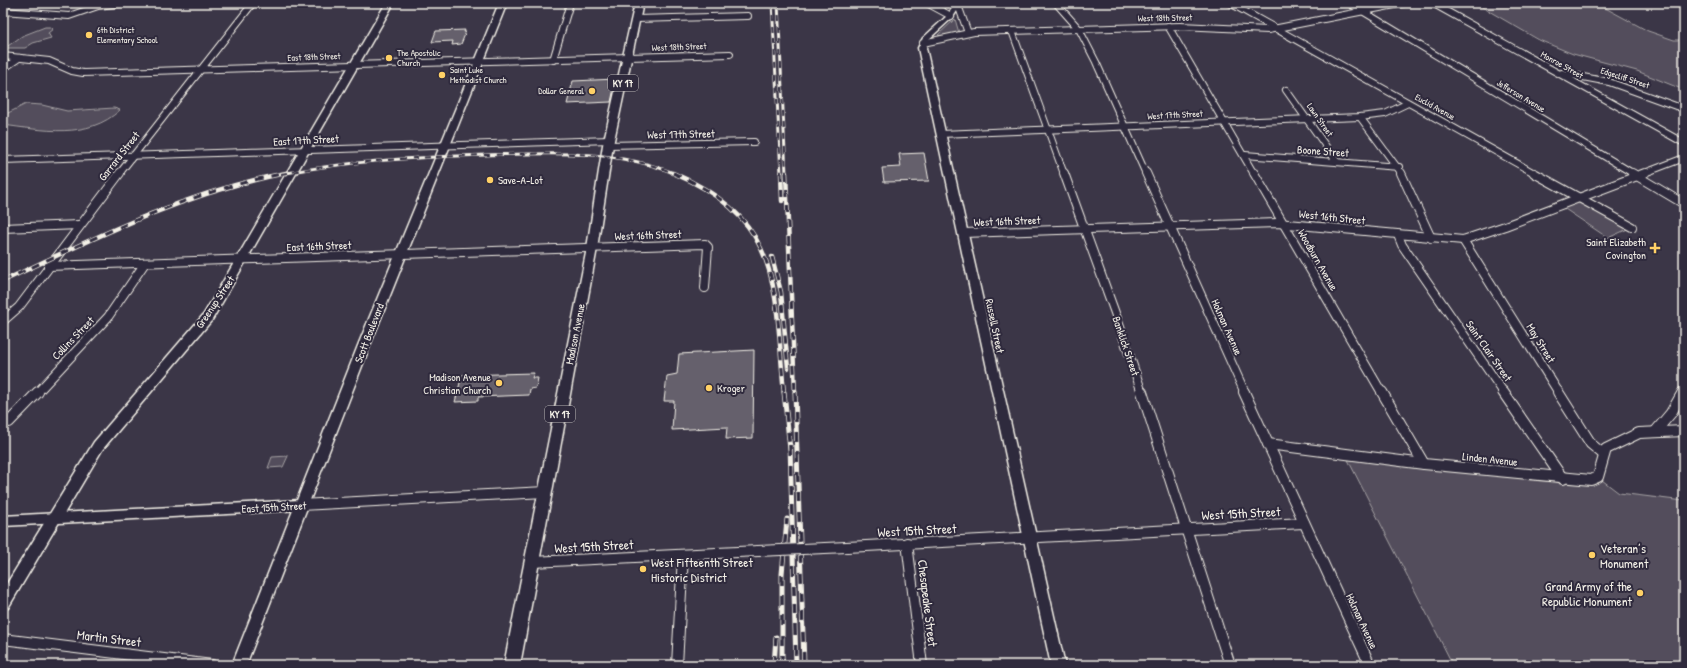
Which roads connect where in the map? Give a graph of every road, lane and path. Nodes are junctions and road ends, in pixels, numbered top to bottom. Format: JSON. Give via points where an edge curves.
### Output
{"nodes":[{"id":1,"x":97,"y":3,"type":"edge"},
{"id":2,"x":123,"y":3,"type":"edge"},
{"id":3,"x":253,"y":3,"type":"edge"},
{"id":4,"x":390,"y":3,"type":"edge"},
{"id":5,"x":503,"y":3,"type":"edge"},
{"id":6,"x":570,"y":3,"type":"edge"},
{"id":7,"x":639,"y":3,"type":"edge"},
{"id":8,"x":927,"y":3,"type":"edge"},
{"id":9,"x":1056,"y":3,"type":"edge"},
{"id":10,"x":1230,"y":3,"type":"edge"},
{"id":11,"x":1349,"y":3,"type":"edge"},
{"id":12,"x":1405,"y":3,"type":"edge"},
{"id":13,"x":1432,"y":3,"type":"edge"},
{"id":14,"x":958,"y":4,"type":"edge"},
{"id":15,"x":90,"y":9,"type":"junction"},
{"id":16,"x":3,"y":11,"type":"edge"},
{"id":17,"x":1363,"y":12,"type":"junction"},
{"id":18,"x":748,"y":16,"type":"dead end"},
{"id":19,"x":951,"y":16,"type":"junction"},
{"id":20,"x":636,"y":19,"type":"junction"},
{"id":21,"x":1168,"y":26,"type":"junction"},
{"id":22,"x":1079,"y":29,"type":"junction"},
{"id":23,"x":1274,"y":29,"type":"junction"},
{"id":24,"x":1012,"y":31,"type":"junction"},
{"id":25,"x":968,"y":33,"type":"junction"},
{"id":26,"x":923,"y":43,"type":"junction"},
{"id":27,"x":730,"y":54,"type":"dead end"},
{"id":28,"x":3,"y":56,"type":"edge"},
{"id":29,"x":628,"y":57,"type":"junction"},
{"id":30,"x":19,"y":58,"type":"junction"},
{"id":31,"x":553,"y":60,"type":"junction"},
{"id":32,"x":479,"y":61,"type":"junction"},
{"id":33,"x":354,"y":65,"type":"junction"},
{"id":34,"x":3,"y":69,"type":"edge"},
{"id":35,"x":201,"y":69,"type":"junction"},
{"id":36,"x":1559,"y":73,"type":"junction"},
{"id":37,"x":1286,"y":90,"type":"dead end"},
{"id":38,"x":1408,"y":103,"type":"junction"},
{"id":39,"x":1684,"y":109,"type":"edge"},
{"id":40,"x":1360,"y":117,"type":"junction"},
{"id":41,"x":1308,"y":119,"type":"junction"},
{"id":42,"x":1225,"y":122,"type":"junction"},
{"id":43,"x":1125,"y":128,"type":"junction"},
{"id":44,"x":1049,"y":130,"type":"junction"},
{"id":45,"x":940,"y":134,"type":"junction"},
{"id":46,"x":754,"y":142,"type":"dead end"},
{"id":47,"x":609,"y":143,"type":"junction"},
{"id":48,"x":1684,"y":143,"type":"edge"},
{"id":49,"x":445,"y":145,"type":"junction"},
{"id":50,"x":306,"y":149,"type":"junction"},
{"id":51,"x":1245,"y":155,"type":"junction"},
{"id":52,"x":133,"y":156,"type":"junction"},
{"id":53,"x":1684,"y":158,"type":"edge"},
{"id":54,"x":3,"y":160,"type":"edge"},
{"id":55,"x":1337,"y":162,"type":"junction"},
{"id":56,"x":1399,"y":167,"type":"junction"},
{"id":57,"x":1635,"y":176,"type":"junction"},
{"id":58,"x":1579,"y":197,"type":"junction"},
{"id":59,"x":1684,"y":204,"type":"edge"},
{"id":60,"x":1285,"y":224,"type":"junction"},
{"id":61,"x":79,"y":225,"type":"junction"},
{"id":62,"x":1170,"y":226,"type":"junction"},
{"id":63,"x":1632,"y":227,"type":"dead end"},
{"id":64,"x":3,"y":228,"type":"edge"},
{"id":65,"x":1084,"y":229,"type":"junction"},
{"id":66,"x":963,"y":233,"type":"junction"},
{"id":67,"x":1398,"y":235,"type":"junction"},
{"id":68,"x":1431,"y":238,"type":"junction"},
{"id":69,"x":1463,"y":240,"type":"junction"},
{"id":70,"x":592,"y":248,"type":"junction"},
{"id":71,"x":400,"y":254,"type":"junction"},
{"id":72,"x":242,"y":260,"type":"junction"},
{"id":73,"x":145,"y":263,"type":"junction"},
{"id":74,"x":48,"y":266,"type":"junction"},
{"id":75,"x":705,"y":288,"type":"dead end"},
{"id":76,"x":3,"y":322,"type":"edge"},
{"id":77,"x":1684,"y":390,"type":"edge"},
{"id":78,"x":1680,"y":408,"type":"edge"},
{"id":79,"x":9,"y":422,"type":"dead end"},
{"id":80,"x":1684,"y":430,"type":"edge"},
{"id":81,"x":1655,"y":432,"type":"junction"},
{"id":82,"x":1268,"y":444,"type":"junction"},
{"id":83,"x":1603,"y":454,"type":"junction"},
{"id":84,"x":1424,"y":464,"type":"junction"},
{"id":85,"x":1563,"y":479,"type":"junction"},
{"id":86,"x":545,"y":492,"type":"junction"},
{"id":87,"x":301,"y":505,"type":"junction"},
{"id":88,"x":54,"y":518,"type":"junction"},
{"id":89,"x":3,"y":521,"type":"edge"},
{"id":90,"x":1304,"y":523,"type":"junction"},
{"id":91,"x":1186,"y":529,"type":"junction"},
{"id":92,"x":1030,"y":537,"type":"junction"},
{"id":93,"x":907,"y":543,"type":"junction"},
{"id":94,"x":683,"y":555,"type":"junction"},
{"id":95,"x":532,"y":562,"type":"junction"},
{"id":96,"x":3,"y":603,"type":"edge"},
{"id":97,"x":3,"y":639,"type":"edge"},
{"id":98,"x":212,"y":665,"type":"edge"},
{"id":99,"x":239,"y":665,"type":"edge"},
{"id":100,"x":512,"y":665,"type":"edge"},
{"id":101,"x":677,"y":665,"type":"edge"},
{"id":102,"x":922,"y":665,"type":"edge"},
{"id":103,"x":1058,"y":665,"type":"edge"},
{"id":104,"x":1230,"y":665,"type":"edge"},
{"id":105,"x":1370,"y":665,"type":"edge"}],
"edges":[{"from":1,"to":15,"type":"street"},
{"from":2,"to":15,"type":"street"},
{"from":3,"to":35,"type":"street","name":"Garrard Street"},
{"from":4,"to":33,"type":"main road","name":"Greenup Street"},
{"from":5,"to":32,"type":"main road","name":"Scott Boulevard"},
{"from":6,"to":31,"type":"street"},
{"from":7,"to":20,"type":"main road","name":"Madison Avenue","number":"KY 17"},
{"from":8,"to":19,"type":"street"},
{"from":9,"to":22,"type":"street","name":"Holman Avenue"},
{"from":10,"to":23,"type":"street","name":"Euclid Avenue"},
{"from":11,"to":17,"type":"street","name":"Jefferson Avenue"},
{"from":12,"to":17,"type":"street","name":"West 18th Street"},
{"from":13,"to":36,"type":"street","name":"Monroe Street"},
{"from":14,"to":19,"type":"street"},
{"from":14,"to":25,"type":"street"},
{"from":15,"to":16,"type":"street","via":[[69,16]]},
{"from":17,"to":23,"type":"street","name":"West 18th Street"},
{"from":17,"to":57,"type":"street","name":"Jefferson Avenue"},
{"from":18,"to":20,"type":"street"},
{"from":19,"to":26,"type":"street"},
{"from":20,"to":29,"type":"main road","name":"Madison Avenue","number":"KY 17"},
{"from":21,"to":22,"type":"street","name":"West 18th Street"},
{"from":21,"to":23,"type":"street","name":"West 18th Street"},
{"from":21,"to":42,"type":"street","name":"Woodburn Avenue"},
{"from":22,"to":24,"type":"street","name":"West 18th Street"},
{"from":22,"to":43,"type":"street","name":"Holman Avenue"},
{"from":23,"to":38,"type":"street","name":"Euclid Avenue"},
{"from":24,"to":25,"type":"street","name":"West 18th Street"},
{"from":24,"to":44,"type":"street","name":"Banklick Street"},
{"from":25,"to":26,"type":"street","name":"West 18th Street"},
{"from":26,"to":45,"type":"street","name":"Russell Street"},
{"from":27,"to":29,"type":"street","name":"West 18th Street"},
{"from":28,"to":30,"type":"street","name":"East 18th Street"},
{"from":29,"to":31,"type":"street","name":"East 18th Street"},
{"from":29,"to":47,"type":"main road","name":"Madison Avenue","number":"KY 17"},
{"from":30,"to":34,"type":"street"},
{"from":30,"to":35,"type":"street","name":"East 18th Street","via":[[49,61],[72,72],[82,73]]},
{"from":31,"to":32,"type":"street","name":"East 18th Street"},
{"from":32,"to":33,"type":"street","name":"East 18th Street"},
{"from":32,"to":49,"type":"main road","name":"Scott Boulevard"},
{"from":33,"to":35,"type":"street","name":"East 18th Street"},
{"from":33,"to":50,"type":"main road","name":"Greenup Street"},
{"from":35,"to":52,"type":"street","name":"Garrard Street"},
{"from":36,"to":39,"type":"street","name":"Edgecliff Street","via":[[1613,81]]},
{"from":36,"to":48,"type":"street","name":"Monroe Street"},
{"from":37,"to":41,"type":"street","name":"Lawn Street"},
{"from":38,"to":40,"type":"street","name":"West 17th Street","via":[[1384,114]]},
{"from":38,"to":58,"type":"street","name":"Euclid Avenue"},
{"from":40,"to":41,"type":"street","name":"West 17th Street"},
{"from":40,"to":56,"type":"street"},
{"from":41,"to":42,"type":"street","name":"West 17th Street"},
{"from":41,"to":55,"type":"street","name":"Lawn Street"},
{"from":42,"to":43,"type":"street","name":"West 17th Street"},
{"from":42,"to":51,"type":"street","name":"Woodburn Avenue"},
{"from":43,"to":44,"type":"street","name":"West 17th Street"},
{"from":43,"to":62,"type":"street","name":"Holman Avenue"},
{"from":44,"to":45,"type":"street","name":"West 17th Street"},
{"from":44,"to":65,"type":"street","name":"Banklick Street"},
{"from":45,"to":66,"type":"street","name":"Russell Street"},
{"from":46,"to":47,"type":"street","name":"West 17th Street"},
{"from":47,"to":49,"type":"street","name":"East 17th Street"},
{"from":47,"to":70,"type":"main road","name":"Madison Avenue","number":"KY 17"},
{"from":49,"to":50,"type":"street","name":"East 17th Street"},
{"from":49,"to":71,"type":"main road","name":"Scott Boulevard"},
{"from":50,"to":52,"type":"street","name":"East 17th Street"},
{"from":50,"to":72,"type":"main road","name":"Greenup Street"},
{"from":51,"to":55,"type":"street","name":"Boone Street"},
{"from":51,"to":60,"type":"street","name":"Woodburn Avenue"},
{"from":52,"to":54,"type":"street","name":"East 17th Street"},
{"from":52,"to":61,"type":"street","name":"Garrard Street"},
{"from":53,"to":57,"type":"street","name":"West 16th Street"},
{"from":55,"to":56,"type":"street","name":"Boone Street"},
{"from":56,"to":68,"type":"street"},
{"from":57,"to":58,"type":"street","name":"West 16th Street"},
{"from":57,"to":59,"type":"street","name":"Jefferson Avenue"},
{"from":58,"to":63,"type":"street","name":"Euclid Avenue"},
{"from":58,"to":69,"type":"street","name":"West 16th Street"},
{"from":60,"to":62,"type":"street","name":"West 16th Street"},
{"from":60,"to":67,"type":"street","name":"West 16th Street"},
{"from":60,"to":84,"type":"street","name":"Woodburn Avenue"},
{"from":61,"to":64,"type":"street"},
{"from":61,"to":74,"type":"street","name":"Garrard Street"},
{"from":62,"to":65,"type":"street","name":"West 16th Street"},
{"from":62,"to":82,"type":"street","name":"Holman Avenue"},
{"from":65,"to":66,"type":"street","name":"West 16th Street"},
{"from":65,"to":91,"type":"street","name":"Banklick Street","via":[[1129,354]]},
{"from":66,"to":92,"type":"street","name":"Russell Street"},
{"from":67,"to":68,"type":"street","name":"West 16th Street"},
{"from":67,"to":85,"type":"street","name":"Saint Clair Street","via":[[1402,245]]},
{"from":68,"to":69,"type":"street","name":"West 16th Street"},
{"from":69,"to":83,"type":"street","name":"May Street","via":[[1591,444]]},
{"from":70,"to":71,"type":"street","name":"East 16th Street"},
{"from":70,"to":75,"type":"street","name":"West 16th Street","via":[[705,244],[709,255]]},
{"from":70,"to":86,"type":"main road","name":"Madison Avenue","number":"KY 17"},
{"from":71,"to":72,"type":"street","name":"East 16th Street"},
{"from":71,"to":87,"type":"main road","name":"Scott Boulevard"},
{"from":72,"to":73,"type":"street","name":"East 16th Street"},
{"from":72,"to":88,"type":"main road","name":"Greenup Street","via":[[208,317],[98,446]]},
{"from":73,"to":74,"type":"street","name":"East 16th Street"},
{"from":73,"to":79,"type":"street","name":"Collins Street","via":[[108,317]]},
{"from":74,"to":76,"type":"street","name":"Garrard Street","via":[[18,307]]},
{"from":77,"to":78,"type":"street"},
{"from":78,"to":81,"type":"street"},
{"from":80,"to":81,"type":"street"},
{"from":81,"to":83,"type":"street","via":[[1639,433],[1606,449]]},
{"from":82,"to":84,"type":"street","name":"Linden Avenue"},
{"from":82,"to":90,"type":"street","name":"Holman Avenue"},
{"from":83,"to":85,"type":"street","name":"Linden Avenue","via":[[1598,477],[1591,480]]},
{"from":84,"to":85,"type":"street","name":"Linden Avenue"},
{"from":86,"to":87,"type":"street","name":"East 15th Street"},
{"from":86,"to":95,"type":"main road","name":"Madison Avenue","number":"KY 17"},
{"from":87,"to":88,"type":"street","name":"East 15th Street"},
{"from":87,"to":99,"type":"main road","name":"Scott Boulevard"},
{"from":88,"to":89,"type":"street","name":"East 15th Street"},
{"from":88,"to":96,"type":"main road","name":"Greenup Street"},
{"from":90,"to":91,"type":"street","name":"West 15th Street"},
{"from":90,"to":105,"type":"street","name":"Holman Avenue"},
{"from":91,"to":92,"type":"street","name":"West 15th Street"},
{"from":91,"to":104,"type":"street","name":"Banklick Street"},
{"from":92,"to":93,"type":"street","name":"West 15th Street"},
{"from":92,"to":103,"type":"street","name":"Russell Street"},
{"from":93,"to":94,"type":"street","name":"West 15th Street","bridge":true},
{"from":93,"to":102,"type":"street","name":"Chesapeake Street"},
{"from":94,"to":95,"type":"street","name":"West 15th Street"},
{"from":94,"to":101,"type":"street"},
{"from":95,"to":100,"type":"main road","name":"Madison Avenue","number":"KY 17"},
{"from":97,"to":98,"type":"street","name":"Martin Street"}]}
